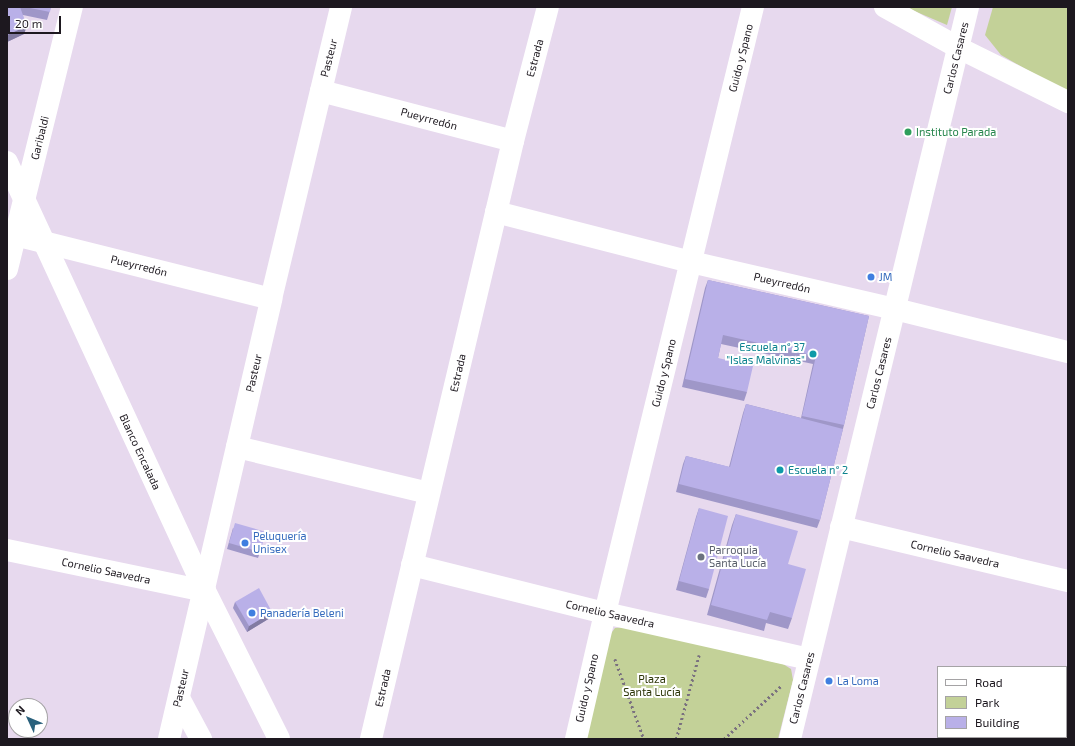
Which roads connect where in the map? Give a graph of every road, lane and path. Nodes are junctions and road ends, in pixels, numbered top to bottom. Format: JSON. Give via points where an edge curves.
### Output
{"nodes":[{"id":1,"x":72,"y":7,"type":"edge"},
{"id":2,"x":341,"y":7,"type":"edge"},
{"id":3,"x":548,"y":7,"type":"edge"},
{"id":4,"x":754,"y":7,"type":"edge"},
{"id":5,"x":885,"y":7,"type":"edge"},
{"id":6,"x":968,"y":7,"type":"edge"},
{"id":7,"x":958,"y":48,"type":"junction"},
{"id":8,"x":321,"y":90,"type":"junction"},
{"id":9,"x":1068,"y":102,"type":"edge"},
{"id":10,"x":513,"y":141,"type":"junction"},
{"id":11,"x":7,"y":162,"type":"edge"},
{"id":12,"x":24,"y":200,"type":"junction"},
{"id":13,"x":496,"y":212,"type":"junction"},
{"id":14,"x":11,"y":234,"type":"edge"},
{"id":15,"x":43,"y":242,"type":"junction"},
{"id":16,"x":691,"y":262,"type":"junction"},
{"id":17,"x":7,"y":269,"type":"edge"},
{"id":18,"x":271,"y":299,"type":"junction"},
{"id":19,"x":895,"y":309,"type":"junction"},
{"id":20,"x":1068,"y":352,"type":"edge"},
{"id":21,"x":237,"y":447,"type":"junction"},
{"id":22,"x":429,"y":493,"type":"junction"},
{"id":23,"x":841,"y":528,"type":"junction"},
{"id":24,"x":7,"y":550,"type":"edge"},
{"id":25,"x":412,"y":565,"type":"junction"},
{"id":26,"x":1068,"y":581,"type":"edge"},
{"id":27,"x":205,"y":591,"type":"junction"},
{"id":28,"x":605,"y":613,"type":"junction"},
{"id":29,"x":704,"y":635,"type":"junction"},
{"id":30,"x":613,"y":653,"type":"dead end"},
{"id":31,"x":809,"y":659,"type":"junction"},
{"id":32,"x":786,"y":681,"type":"dead end"},
{"id":33,"x":179,"y":698,"type":"junction"},
{"id":34,"x":169,"y":739,"type":"edge"},
{"id":35,"x":201,"y":739,"type":"edge"},
{"id":36,"x":279,"y":739,"type":"edge"},
{"id":37,"x":371,"y":739,"type":"edge"},
{"id":38,"x":576,"y":739,"type":"edge"},
{"id":39,"x":644,"y":739,"type":"edge"},
{"id":40,"x":676,"y":739,"type":"edge"},
{"id":41,"x":724,"y":739,"type":"edge"},
{"id":42,"x":790,"y":739,"type":"edge"}],
"edges":[{"from":1,"to":12,"type":"street","name":"Garibaldi"},
{"from":2,"to":8,"type":"street","name":"Pasteur"},
{"from":3,"to":10,"type":"street","name":"Estrada"},
{"from":4,"to":16,"type":"street","name":"Guido y Spano"},
{"from":5,"to":7,"type":"street"},
{"from":6,"to":7,"type":"street","name":"Carlos Casares"},
{"from":7,"to":9,"type":"street"},
{"from":7,"to":19,"type":"street","name":"Carlos Casares"},
{"from":8,"to":10,"type":"street","name":"Pueyrredón"},
{"from":8,"to":18,"type":"street","name":"Pasteur"},
{"from":10,"to":13,"type":"street","name":"Estrada"},
{"from":11,"to":12,"type":"street","name":"Blanco Encalada"},
{"from":12,"to":14,"type":"street","name":"Garibaldi"},
{"from":12,"to":15,"type":"street","name":"Blanco Encalada"},
{"from":13,"to":16,"type":"street","name":"Pueyrredón"},
{"from":13,"to":22,"type":"street","name":"Estrada"},
{"from":14,"to":15,"type":"street","name":"Pueyrredón"},
{"from":14,"to":17,"type":"street","name":"Garibaldi"},
{"from":15,"to":18,"type":"street","name":"Pueyrredón"},
{"from":15,"to":27,"type":"street","name":"Blanco Encalada"},
{"from":16,"to":19,"type":"street","name":"Pueyrredón"},
{"from":16,"to":28,"type":"street","name":"Guido y Spano"},
{"from":18,"to":21,"type":"street","name":"Pasteur"},
{"from":19,"to":20,"type":"street","name":"Pueyrredón"},
{"from":19,"to":23,"type":"street","name":"Carlos Casares"},
{"from":21,"to":22,"type":"street"},
{"from":21,"to":27,"type":"street","name":"Pasteur"},
{"from":22,"to":25,"type":"street","name":"Estrada"},
{"from":23,"to":26,"type":"street","name":"Cornelio Saavedra"},
{"from":23,"to":31,"type":"street","name":"Carlos Casares"},
{"from":24,"to":27,"type":"street","name":"Cornelio Saavedra"},
{"from":25,"to":28,"type":"street","name":"Cornelio Saavedra"},
{"from":25,"to":37,"type":"street","name":"Estrada"},
{"from":27,"to":33,"type":"street","name":"Pasteur"},
{"from":27,"to":36,"type":"street","name":"Blanco Encalada"},
{"from":28,"to":29,"type":"street","name":"Cornelio Saavedra"},
{"from":28,"to":38,"type":"street","name":"Guido y Spano"},
{"from":29,"to":31,"type":"street","name":"Cornelio Saavedra"},
{"from":29,"to":40,"type":"path"},
{"from":30,"to":39,"type":"path"},
{"from":31,"to":42,"type":"street","name":"Carlos Casares"},
{"from":32,"to":41,"type":"path"},
{"from":33,"to":34,"type":"street","name":"Pasteur"},
{"from":33,"to":35,"type":"street"}]}
